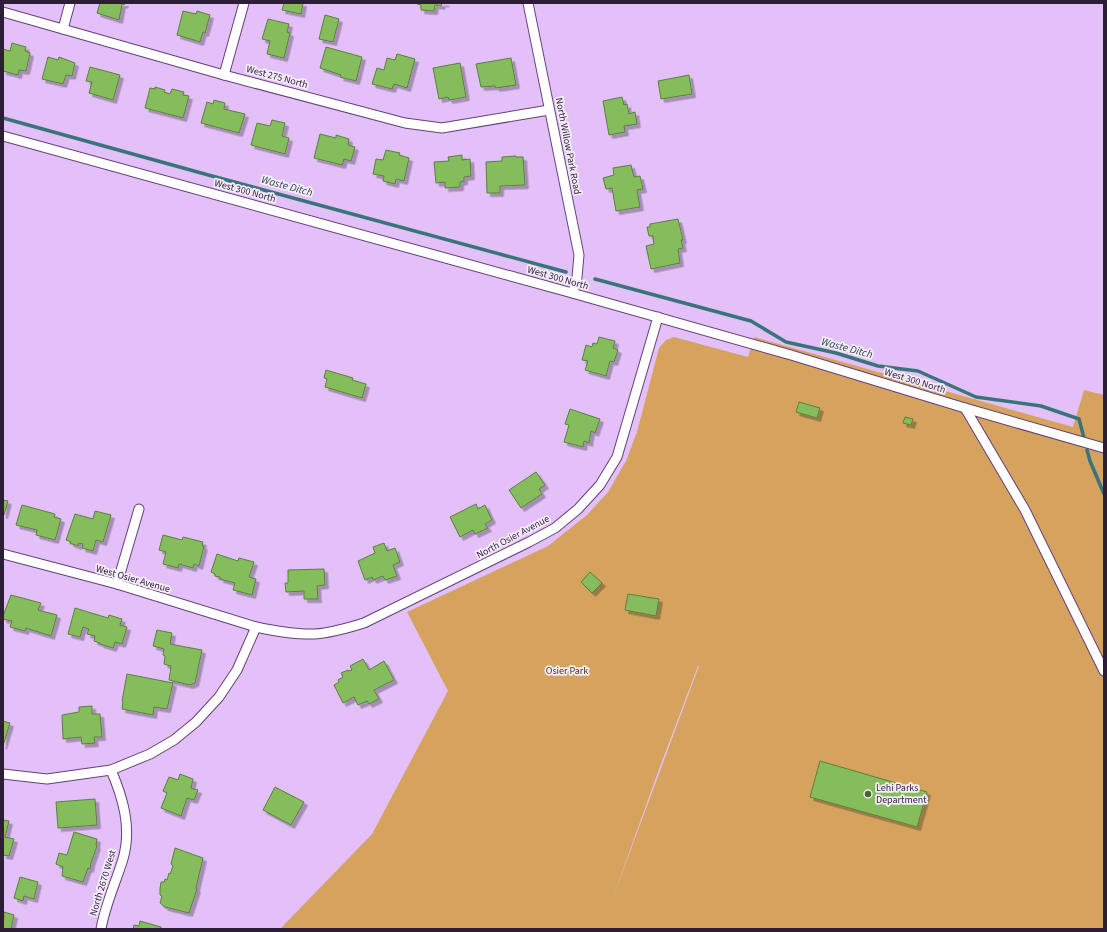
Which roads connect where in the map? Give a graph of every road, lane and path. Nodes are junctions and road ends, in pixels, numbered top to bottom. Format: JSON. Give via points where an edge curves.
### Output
{"nodes":[{"id":1,"x":70,"y":3,"type":"edge"},
{"id":2,"x":244,"y":3,"type":"edge"},
{"id":3,"x":528,"y":3,"type":"edge"},
{"id":4,"x":3,"y":12,"type":"edge"},
{"id":5,"x":63,"y":29,"type":"junction"},
{"id":6,"x":224,"y":75,"type":"junction"},
{"id":7,"x":549,"y":110,"type":"junction"},
{"id":8,"x":3,"y":136,"type":"edge"},
{"id":9,"x":573,"y":293,"type":"junction"},
{"id":10,"x":658,"y":317,"type":"junction"},
{"id":11,"x":964,"y":408,"type":"junction"},
{"id":12,"x":1104,"y":448,"type":"edge"},
{"id":13,"x":139,"y":509,"type":"dead end"},
{"id":14,"x":3,"y":554,"type":"edge"},
{"id":15,"x":117,"y":584,"type":"junction"},
{"id":16,"x":256,"y":628,"type":"junction"},
{"id":17,"x":1104,"y":672,"type":"edge"},
{"id":18,"x":111,"y":770,"type":"junction"},
{"id":19,"x":3,"y":774,"type":"edge"},
{"id":20,"x":101,"y":929,"type":"edge"}],
"edges":[{"from":1,"to":5,"type":"street"},
{"from":2,"to":6,"type":"street"},
{"from":3,"to":7,"type":"street","name":"North Willow Park Road"},
{"from":4,"to":5,"type":"street","name":"West 275 North"},
{"from":5,"to":6,"type":"street","name":"West 275 North"},
{"from":6,"to":7,"type":"street","name":"West 275 North","via":[[405,123],[442,128]]},
{"from":7,"to":9,"type":"street","name":"North Willow Park Road","via":[[578,255]]},
{"from":8,"to":9,"type":"street","name":"West 300 North"},
{"from":9,"to":10,"type":"street","name":"West 300 North"},
{"from":10,"to":11,"type":"street","name":"West 300 North","via":[[791,354]]},
{"from":10,"to":16,"type":"street","name":"North Osier Avenue","via":[[617,458],[600,486],[555,528],[364,623],[314,634]]},
{"from":11,"to":12,"type":"street","name":"West 300 North"},
{"from":11,"to":17,"type":"street","via":[[1025,510]]},
{"from":13,"to":15,"type":"street"},
{"from":14,"to":15,"type":"street","name":"West Osier Avenue"},
{"from":15,"to":16,"type":"street","name":"West Osier Avenue"},
{"from":16,"to":18,"type":"street","via":[[237,670],[219,697],[196,722],[174,740],[150,754]]},
{"from":18,"to":19,"type":"street","via":[[47,779]]},
{"from":18,"to":20,"type":"street","name":"North 2670 West","via":[[119,789],[126,818],[127,836],[124,858]]}]}
